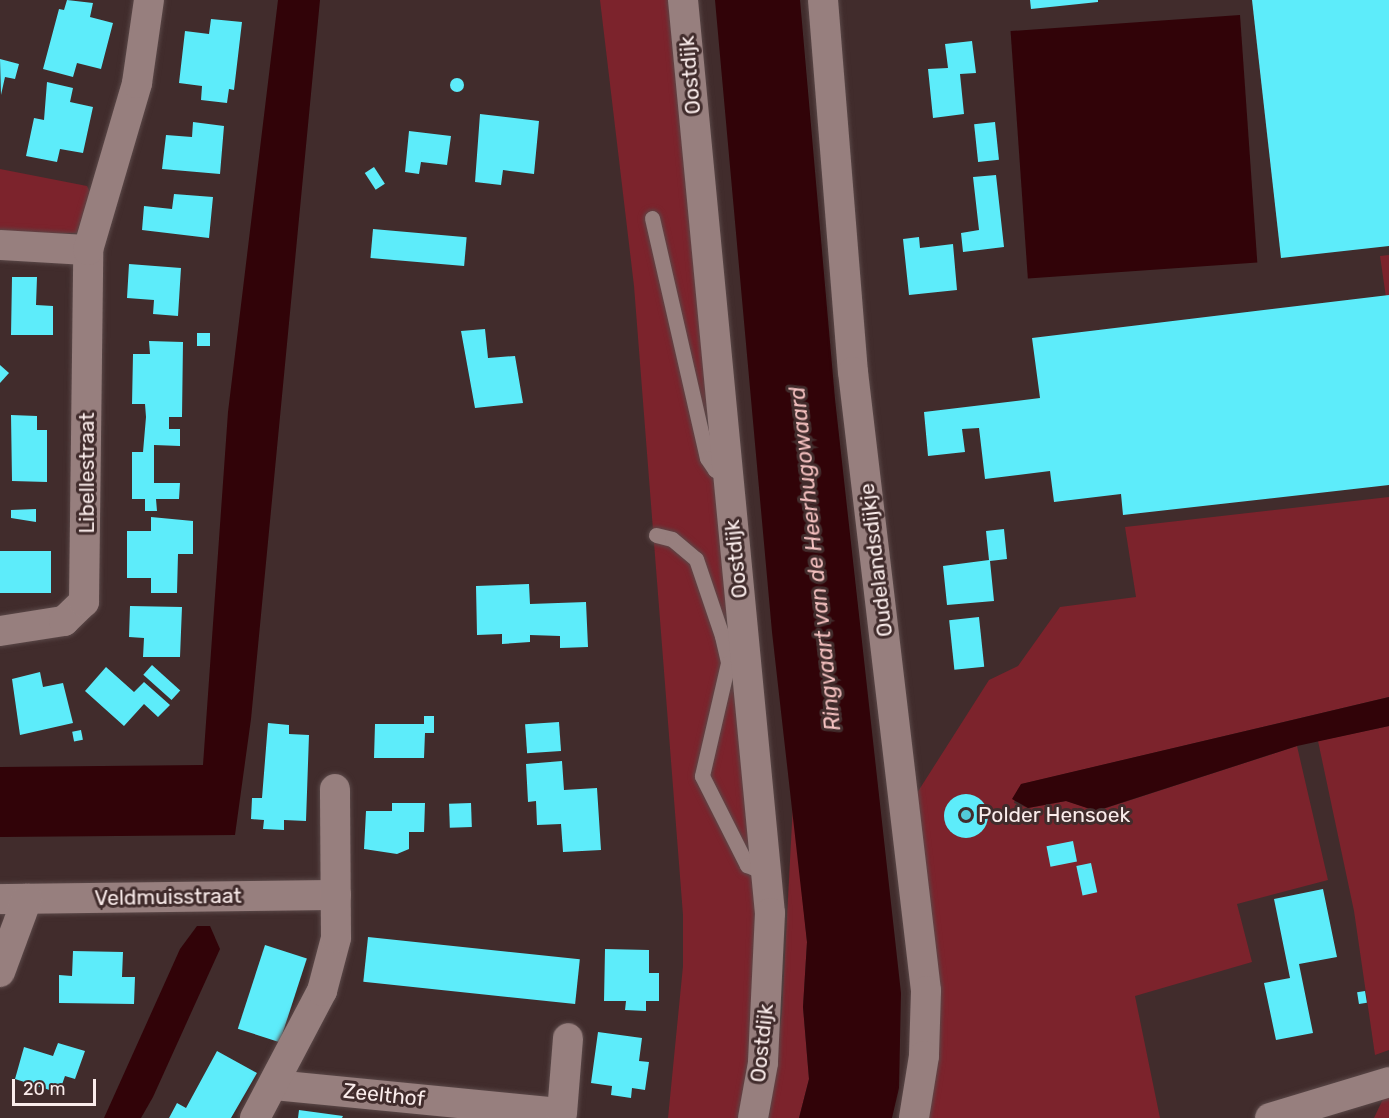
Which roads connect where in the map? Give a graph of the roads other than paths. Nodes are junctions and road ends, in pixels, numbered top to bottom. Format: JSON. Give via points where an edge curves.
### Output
{"nodes":[{"id":1,"x":148,"y":0,"type":"edge"},
{"id":2,"x":683,"y":0,"type":"edge"},
{"id":3,"x":823,"y":0,"type":"edge"},
{"id":4,"x":652,"y":218,"type":"dead end"},
{"id":5,"x":0,"y":245,"type":"edge"},
{"id":6,"x":88,"y":250,"type":"junction"},
{"id":7,"x":728,"y":477,"type":"junction"},
{"id":8,"x":656,"y":535,"type":"dead end"},
{"id":9,"x":0,"y":632,"type":"edge"},
{"id":10,"x":736,"y":651,"type":"junction"},
{"id":11,"x":335,"y":789,"type":"dead end"},
{"id":12,"x":767,"y":874,"type":"junction"},
{"id":13,"x":336,"y":895,"type":"junction"},
{"id":14,"x":13,"y":899,"type":"edge"},
{"id":15,"x":0,"y":972,"type":"edge"},
{"id":16,"x":568,"y":1038,"type":"dead end"},
{"id":17,"x":1389,"y":1082,"type":"edge"},
{"id":18,"x":274,"y":1085,"type":"junction"},
{"id":19,"x":255,"y":1118,"type":"edge"},
{"id":20,"x":753,"y":1118,"type":"edge"},
{"id":21,"x":914,"y":1118,"type":"edge"},
{"id":22,"x":1270,"y":1118,"type":"edge"}],
"edges":[{"from":1,"to":6,"type":"street","name":"Libellestraat","via":[[137,83]]},
{"from":2,"to":7,"type":"street","name":"Oostdijk"},
{"from":3,"to":21,"type":"street","name":"Oudelandsdijkje","via":[[853,372],[926,991],[924,1056]]},
{"from":4,"to":7,"type":"lane","via":[[707,458]]},
{"from":5,"to":6,"type":"street"},
{"from":6,"to":9,"type":"street","name":"Libellestraat","via":[[84,602],[64,621]]},
{"from":7,"to":10,"type":"street","name":"Oostdijk"},
{"from":8,"to":10,"type":"lane","via":[[672,539],[696,559]]},
{"from":10,"to":12,"type":"street","name":"Oostdijk"},
{"from":10,"to":12,"type":"lane","via":[[702,776],[747,865]]},
{"from":11,"to":13,"type":"street"},
{"from":12,"to":20,"type":"street","name":"Oostdijk","via":[[770,936]]},
{"from":13,"to":14,"type":"street","name":"Veldmuisstraat"},
{"from":13,"to":18,"type":"street","via":[[336,938],[322,991]]},
{"from":14,"to":15,"type":"street"},
{"from":16,"to":18,"type":"street","name":"Zeelthof","via":[[562,1113]]},
{"from":17,"to":22,"type":"street"},
{"from":18,"to":19,"type":"street"}]}
